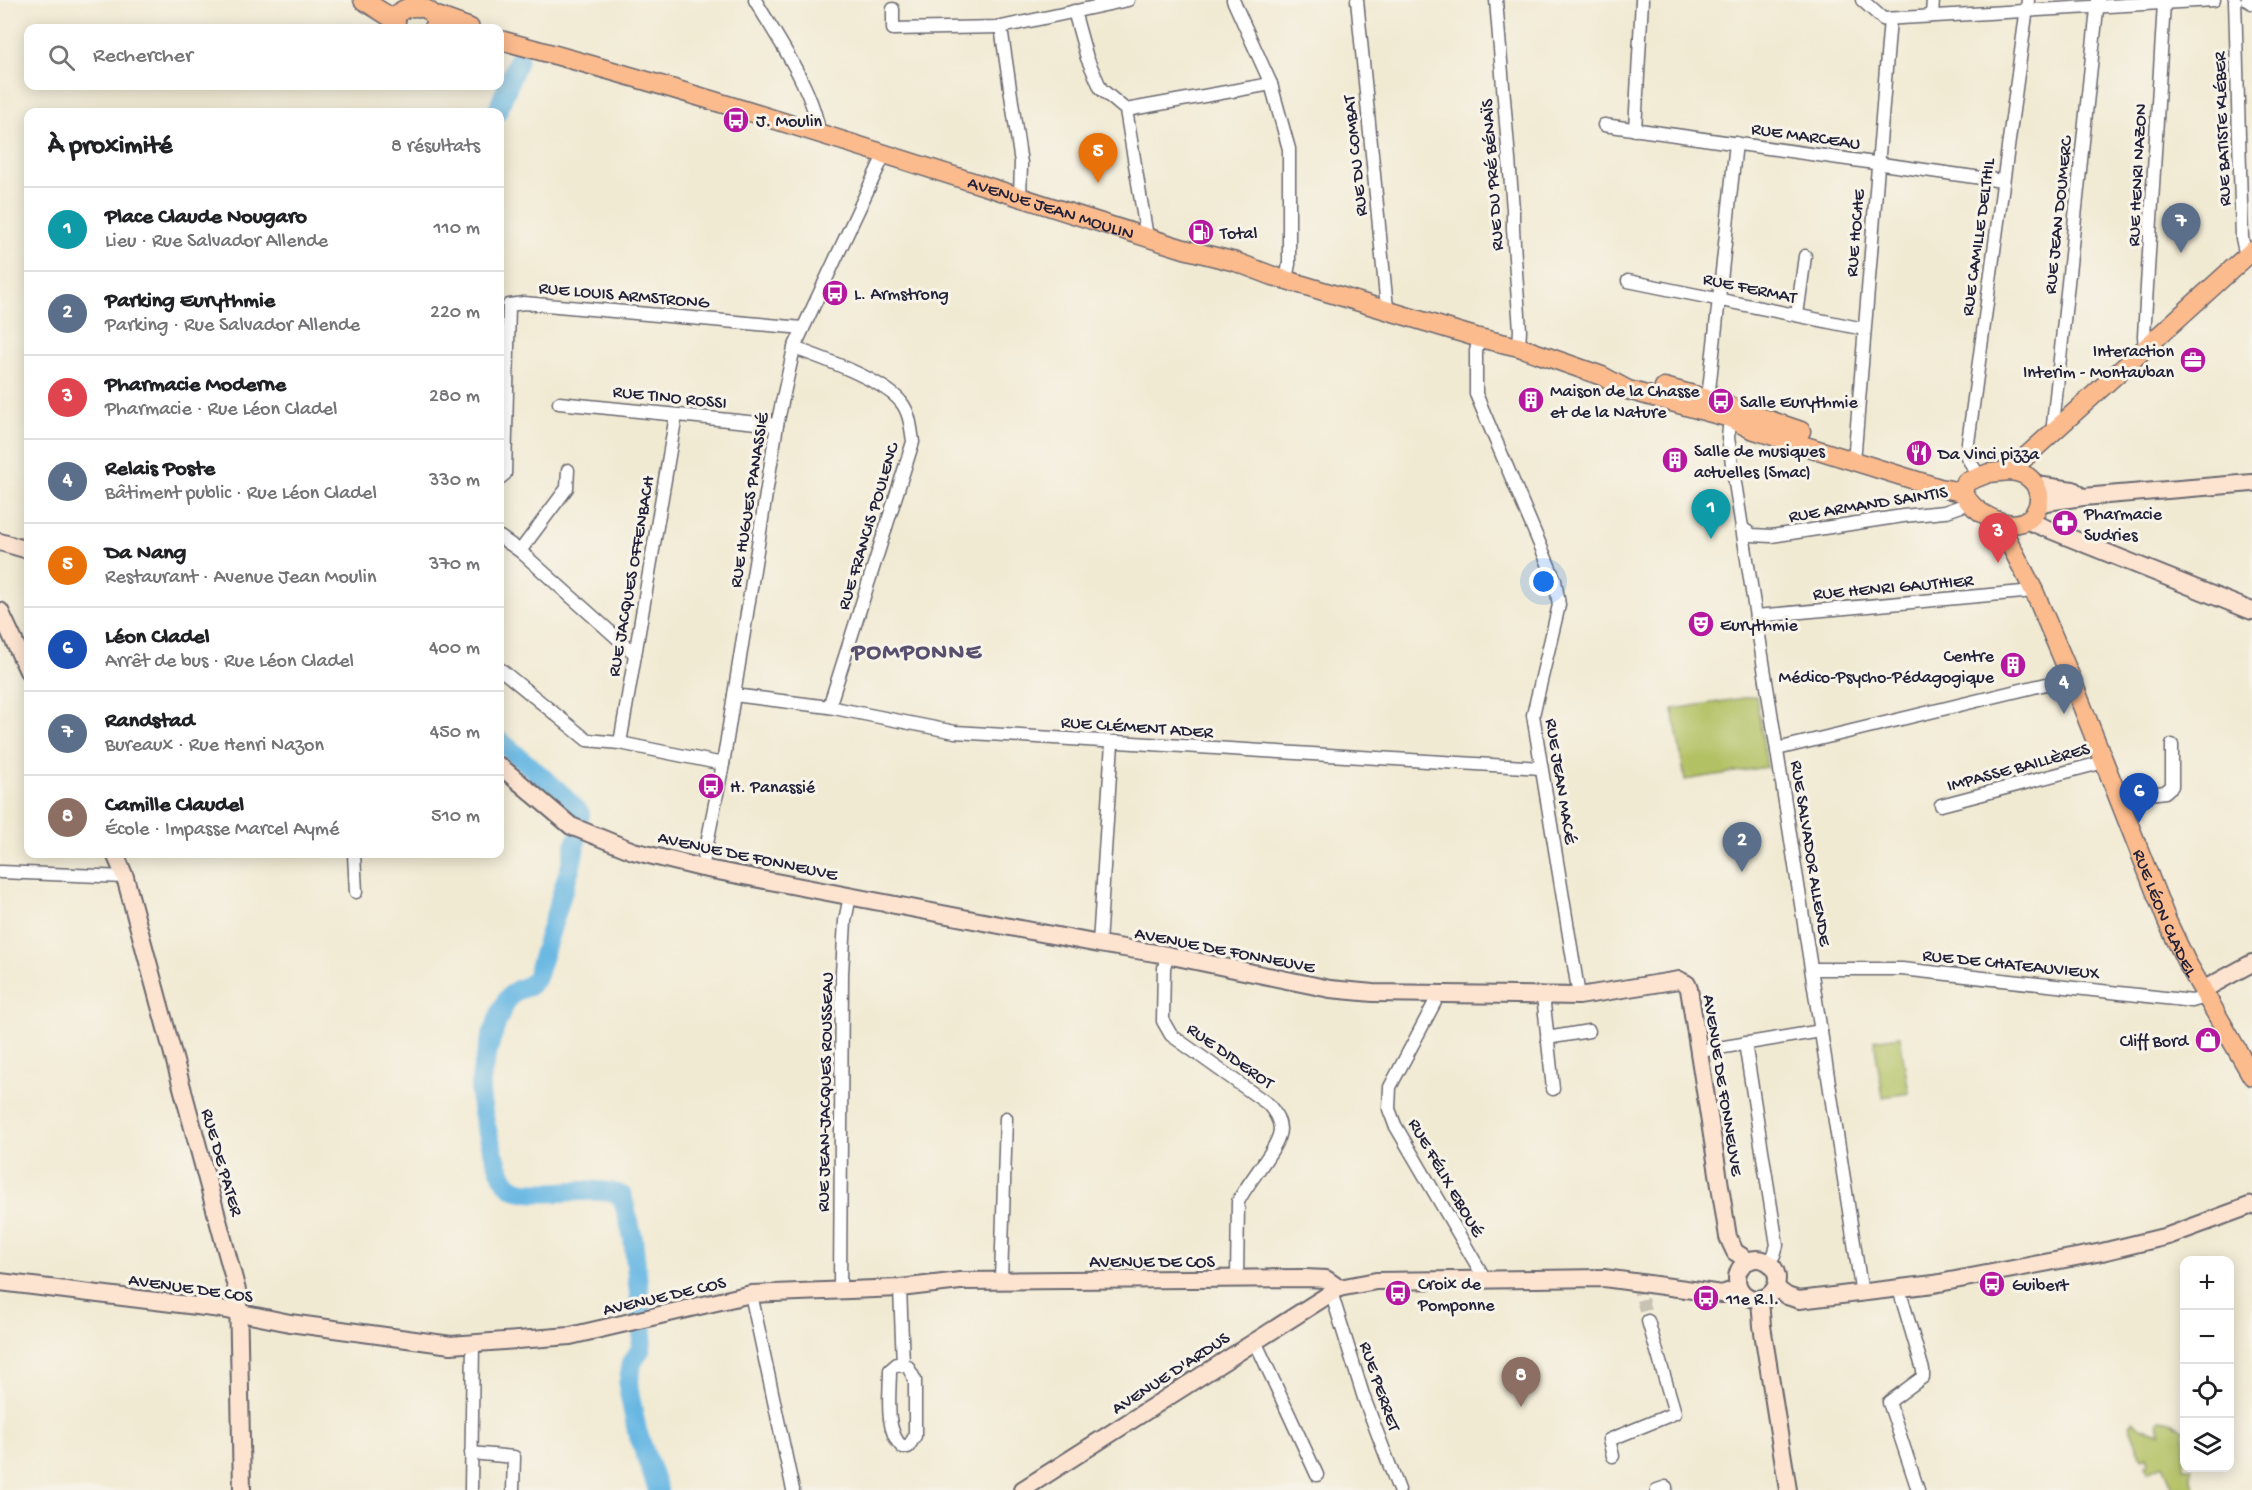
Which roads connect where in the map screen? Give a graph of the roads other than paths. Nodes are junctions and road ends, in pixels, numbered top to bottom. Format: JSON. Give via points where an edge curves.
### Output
{"nodes":[{"id":1,"x":363,"y":0,"type":"edge"},
{"id":2,"x":755,"y":0,"type":"edge"},
{"id":3,"x":1128,"y":0,"type":"edge"},
{"id":4,"x":1233,"y":0,"type":"edge"},
{"id":5,"x":1357,"y":0,"type":"edge"},
{"id":6,"x":1496,"y":0,"type":"edge"},
{"id":7,"x":1642,"y":0,"type":"edge"},
{"id":8,"x":1862,"y":0,"type":"edge"},
{"id":9,"x":1933,"y":0,"type":"edge"},
{"id":10,"x":2214,"y":0,"type":"edge"},
{"id":11,"x":2235,"y":0,"type":"edge"},
{"id":12,"x":2247,"y":0,"type":"edge"},
{"id":13,"x":409,"y":1,"type":"edge"},
{"id":14,"x":2098,"y":3,"type":"edge"},
{"id":15,"x":2164,"y":3,"type":"junction"},
{"id":16,"x":2252,"y":3,"type":"edge"},
{"id":17,"x":2027,"y":5,"type":"edge"},
{"id":18,"x":893,"y":9,"type":"dead end"},
{"id":19,"x":1074,"y":11,"type":"junction"},
{"id":20,"x":1932,"y":16,"type":"junction"},
{"id":21,"x":1890,"y":19,"type":"junction"},
{"id":22,"x":434,"y":22,"type":"edge"},
{"id":23,"x":396,"y":24,"type":"edge"},
{"id":24,"x":1002,"y":30,"type":"junction"},
{"id":25,"x":504,"y":41,"type":"edge"},
{"id":26,"x":1271,"y":84,"type":"junction"},
{"id":27,"x":1126,"y":110,"type":"junction"},
{"id":28,"x":1604,"y":125,"type":"dead end"},
{"id":29,"x":1635,"y":130,"type":"junction"},
{"id":30,"x":819,"y":133,"type":"junction"},
{"id":31,"x":1736,"y":143,"type":"junction"},
{"id":32,"x":884,"y":155,"type":"junction"},
{"id":33,"x":1878,"y":163,"type":"junction"},
{"id":34,"x":2003,"y":181,"type":"junction"},
{"id":35,"x":1020,"y":197,"type":"junction"},
{"id":36,"x":1147,"y":237,"type":"junction"},
{"id":37,"x":2249,"y":254,"type":"edge"},
{"id":38,"x":1805,"y":256,"type":"dead end"},
{"id":39,"x":1286,"y":279,"type":"junction"},
{"id":40,"x":1628,"y":281,"type":"dead end"},
{"id":41,"x":1719,"y":300,"type":"junction"},
{"id":42,"x":1387,"y":308,"type":"junction"},
{"id":43,"x":1797,"y":315,"type":"junction"},
{"id":44,"x":803,"y":328,"type":"junction"},
{"id":45,"x":1864,"y":329,"type":"junction"},
{"id":46,"x":1479,"y":338,"type":"junction"},
{"id":47,"x":1519,"y":347,"type":"junction"},
{"id":48,"x":794,"y":348,"type":"junction"},
{"id":49,"x":2145,"y":349,"type":"junction"},
{"id":50,"x":559,"y":403,"type":"dead end"},
{"id":51,"x":1705,"y":405,"type":"junction"},
{"id":52,"x":676,"y":415,"type":"junction"},
{"id":53,"x":1730,"y":418,"type":"junction"},
{"id":54,"x":777,"y":425,"type":"junction"},
{"id":55,"x":2052,"y":434,"type":"junction"},
{"id":56,"x":1855,"y":450,"type":"junction"},
{"id":57,"x":568,"y":470,"type":"dead end"},
{"id":58,"x":2010,"y":471,"type":"junction"},
{"id":59,"x":504,"y":475,"type":"edge"},
{"id":60,"x":2252,"y":483,"type":"edge"},
{"id":61,"x":2036,"y":485,"type":"junction"},
{"id":62,"x":1969,"y":488,"type":"junction"},
{"id":63,"x":2083,"y":497,"type":"junction"},
{"id":64,"x":2039,"y":505,"type":"junction"},
{"id":65,"x":1998,"y":521,"type":"junction"},
{"id":66,"x":2025,"y":522,"type":"junction"},
{"id":67,"x":1742,"y":528,"type":"junction"},
{"id":68,"x":1771,"y":536,"type":"junction"},
{"id":69,"x":504,"y":540,"type":"edge"},
{"id":70,"x":0,"y":542,"type":"edge"},
{"id":71,"x":24,"y":549,"type":"edge"},
{"id":72,"x":520,"y":551,"type":"junction"},
{"id":73,"x":1746,"y":554,"type":"junction"},
{"id":74,"x":2030,"y":583,"type":"junction"},
{"id":75,"x":0,"y":611,"type":"edge"},
{"id":76,"x":2252,"y":611,"type":"edge"},
{"id":77,"x":1756,"y":616,"type":"junction"},
{"id":78,"x":635,"y":654,"type":"junction"},
{"id":79,"x":24,"y":662,"type":"edge"},
{"id":80,"x":504,"y":672,"type":"edge"},
{"id":81,"x":2071,"y":678,"type":"junction"},
{"id":82,"x":734,"y":695,"type":"junction"},
{"id":83,"x":829,"y":707,"type":"junction"},
{"id":84,"x":620,"y":743,"type":"junction"},
{"id":85,"x":1112,"y":743,"type":"junction"},
{"id":86,"x":2172,"y":745,"type":"dead end"},
{"id":87,"x":1777,"y":749,"type":"junction"},
{"id":88,"x":2104,"y":762,"type":"junction"},
{"id":89,"x":723,"y":764,"type":"junction"},
{"id":90,"x":1541,"y":768,"type":"junction"},
{"id":91,"x":504,"y":769,"type":"edge"},
{"id":92,"x":2120,"y":802,"type":"junction"},
{"id":93,"x":1941,"y":805,"type":"dead end"},
{"id":94,"x":117,"y":858,"type":"edge"},
{"id":95,"x":354,"y":858,"type":"edge"},
{"id":96,"x":702,"y":867,"type":"junction"},
{"id":97,"x":0,"y":872,"type":"edge"},
{"id":98,"x":125,"y":877,"type":"junction"},
{"id":99,"x":356,"y":892,"type":"dead end"},
{"id":100,"x":850,"y":896,"type":"junction"},
{"id":101,"x":1099,"y":944,"type":"junction"},
{"id":102,"x":1167,"y":955,"type":"junction"},
{"id":103,"x":2252,"y":963,"type":"edge"},
{"id":104,"x":1812,"y":969,"type":"junction"},
{"id":105,"x":1437,"y":993,"type":"junction"},
{"id":106,"x":2203,"y":994,"type":"junction"},
{"id":107,"x":1543,"y":995,"type":"junction"},
{"id":108,"x":1579,"y":996,"type":"junction"},
{"id":109,"x":1589,"y":1031,"type":"dead end"},
{"id":110,"x":1821,"y":1031,"type":"junction"},
{"id":111,"x":1547,"y":1038,"type":"junction"},
{"id":112,"x":1746,"y":1043,"type":"junction"},
{"id":113,"x":1700,"y":1051,"type":"junction"},
{"id":114,"x":2252,"y":1076,"type":"edge"},
{"id":115,"x":1553,"y":1089,"type":"dead end"},
{"id":116,"x":1006,"y":1118,"type":"dead end"},
{"id":117,"x":2252,"y":1205,"type":"edge"},
{"id":118,"x":1749,"y":1261,"type":"junction"},
{"id":119,"x":1768,"y":1262,"type":"junction"},
{"id":120,"x":1485,"y":1279,"type":"junction"},
{"id":121,"x":1238,"y":1280,"type":"junction"},
{"id":122,"x":1001,"y":1281,"type":"junction"},
{"id":123,"x":0,"y":1282,"type":"edge"},
{"id":124,"x":900,"y":1288,"type":"junction"},
{"id":125,"x":1739,"y":1288,"type":"junction"},
{"id":126,"x":1776,"y":1288,"type":"junction"},
{"id":127,"x":1899,"y":1289,"type":"junction"},
{"id":128,"x":840,"y":1290,"type":"junction"},
{"id":129,"x":1335,"y":1290,"type":"junction"},
{"id":130,"x":751,"y":1294,"type":"junction"},
{"id":131,"x":1862,"y":1294,"type":"junction"},
{"id":132,"x":1760,"y":1299,"type":"junction"},
{"id":133,"x":239,"y":1312,"type":"junction"},
{"id":134,"x":1648,"y":1321,"type":"tunnel mouth"},
{"id":135,"x":1255,"y":1341,"type":"junction"},
{"id":136,"x":473,"y":1343,"type":"junction"},
{"id":137,"x":903,"y":1364,"type":"junction"},
{"id":138,"x":471,"y":1453,"type":"junction"},
{"id":139,"x":1613,"y":1456,"type":"dead end"},
{"id":140,"x":1317,"y":1475,"type":"dead end"},
{"id":141,"x":242,"y":1490,"type":"edge"},
{"id":142,"x":471,"y":1490,"type":"edge"},
{"id":143,"x":513,"y":1490,"type":"edge"},
{"id":144,"x":793,"y":1490,"type":"edge"},
{"id":145,"x":1022,"y":1490,"type":"edge"},
{"id":146,"x":1399,"y":1490,"type":"edge"},
{"id":147,"x":1788,"y":1490,"type":"edge"},
{"id":148,"x":1917,"y":1490,"type":"edge"}],
"edges":[{"from":1,"to":23,"type":"main road"},
{"from":2,"to":30,"type":"street","via":[[805,89],[817,116]]},
{"from":3,"to":19,"type":"street"},
{"from":4,"to":26,"type":"street"},
{"from":5,"to":42,"type":"street","name":"RUE DU COMBAT"},
{"from":6,"to":47,"type":"street","name":"RUE DU PRÉ BÉNAÏS","via":[[1514,209]]},
{"from":7,"to":29,"type":"street"},
{"from":8,"to":21,"type":"street","via":[[1882,19]]},
{"from":9,"to":20,"type":"street"},
{"from":10,"to":15,"type":"street"},
{"from":11,"to":37,"type":"street","name":"RUE BATISTE KLÉBER","via":[[2242,238]]},
{"from":12,"to":16,"type":"street"},
{"from":13,"to":22,"type":"main road","via":[[428,6]]},
{"from":13,"to":23,"type":"main road","via":[[399,9]]},
{"from":14,"to":15,"type":"street"},
{"from":14,"to":17,"type":"street"},
{"from":14,"to":55,"type":"street","name":"RUE JEAN DOUMERC"},
{"from":15,"to":49,"type":"street","name":"RUE HENRI NAZON"},
{"from":17,"to":20,"type":"street"},
{"from":17,"to":34,"type":"street","name":"RUE CAMILLE DELTHIL"},
{"from":18,"to":24,"type":"street","via":[[893,29]]},
{"from":19,"to":24,"type":"street"},
{"from":19,"to":27,"type":"street","via":[[1087,58],[1101,89]]},
{"from":20,"to":21,"type":"street"},
{"from":21,"to":33,"type":"street","name":"RUE HOCHE"},
{"from":24,"to":35,"type":"street","via":[[1021,163]]},
{"from":25,"to":30,"type":"main road","name":"AVENUE JEAN MOULIN"},
{"from":26,"to":27,"type":"street"},
{"from":26,"to":39,"type":"street","via":[[1289,149]]},
{"from":27,"to":36,"type":"street"},
{"from":28,"to":29,"type":"street","name":"RUE MARCEAU"},
{"from":29,"to":31,"type":"street","name":"RUE MARCEAU"},
{"from":30,"to":32,"type":"main road","name":"AVENUE JEAN MOULIN"},
{"from":31,"to":33,"type":"street","name":"RUE MARCEAU"},
{"from":31,"to":41,"type":"street"},
{"from":32,"to":35,"type":"main road","name":"AVENUE JEAN MOULIN"},
{"from":32,"to":44,"type":"street","name":"RUE HUGUES PANASSIÉ"},
{"from":33,"to":34,"type":"street","name":"RUE MARCEAU"},
{"from":33,"to":45,"type":"street","name":"RUE HOCHE"},
{"from":34,"to":62,"type":"street","name":"RUE CAMILLE DELTHIL","via":[[1966,450]]},
{"from":35,"to":36,"type":"main road","name":"AVENUE JEAN MOULIN"},
{"from":36,"to":39,"type":"main road","name":"AVENUE JEAN MOULIN"},
{"from":37,"to":49,"type":"main road"},
{"from":38,"to":43,"type":"street"},
{"from":39,"to":42,"type":"main road","name":"AVENUE JEAN MOULIN"},
{"from":40,"to":41,"type":"street","name":"RUE FERMAT"},
{"from":41,"to":43,"type":"street","name":"RUE FERMAT"},
{"from":41,"to":51,"type":"street"},
{"from":42,"to":46,"type":"main road","name":"AVENUE JEAN MOULIN"},
{"from":43,"to":45,"type":"street","name":"RUE FERMAT"},
{"from":44,"to":48,"type":"street","name":"RUE HUGUES PANASSIÉ"},
{"from":44,"to":59,"type":"street","name":"RUE LOUIS ARMSTRONG","via":[[524,303],[509,305]]},
{"from":45,"to":56,"type":"street","name":"RUE HOCHE"},
{"from":46,"to":47,"type":"main road","name":"AVENUE JEAN MOULIN"},
{"from":46,"to":90,"type":"street","name":"RUE JEAN MACÉ","via":[[1476,394],[1555,580],[1558,597],[1533,715]]},
{"from":47,"to":51,"type":"main road","name":"AVENUE JEAN MOULIN","via":[[1602,376],[1628,376],[1651,389]]},
{"from":48,"to":54,"type":"street","name":"RUE HUGUES PANASSIÉ"},
{"from":48,"to":83,"type":"street","name":"RUE FRANCIS POULENC","via":[[880,385],[901,401],[911,421],[913,442]]},
{"from":49,"to":55,"type":"main road"},
{"from":50,"to":52,"type":"street","name":"RUE TINO ROSSI"},
{"from":51,"to":53,"type":"main road"},
{"from":51,"to":56,"type":"main road"},
{"from":52,"to":54,"type":"street","name":"RUE TINO ROSSI"},
{"from":52,"to":78,"type":"street","name":"RUE JACQUES OFFENBACH"},
{"from":53,"to":62,"type":"main road","via":[[1751,429],[1940,488]]},
{"from":53,"to":67,"type":"street","name":"RUE SALVADOR ALLENDE","via":[[1728,438]]},
{"from":54,"to":82,"type":"street","name":"RUE HUGUES PANASSIÉ"},
{"from":55,"to":58,"type":"main road"},
{"from":56,"to":62,"type":"main road"},
{"from":57,"to":72,"type":"street","via":[[567,488]]},
{"from":58,"to":61,"type":"main road","via":[[2026,475]]},
{"from":58,"to":62,"type":"main road"},
{"from":60,"to":63,"type":"street"},
{"from":61,"to":63,"type":"street","via":[[2073,490]]},
{"from":61,"to":64,"type":"main road"},
{"from":62,"to":65,"type":"main road","via":[[1983,514]]},
{"from":62,"to":68,"type":"street","name":"RUE ARMAND SAINTIS","via":[[1939,513]]},
{"from":63,"to":64,"type":"street"},
{"from":64,"to":66,"type":"main road"},
{"from":65,"to":66,"type":"main road","via":[[2014,525]]},
{"from":65,"to":74,"type":"main road","name":"RUE LÉON CLADEL"},
{"from":66,"to":74,"type":"main road","name":"RUE LÉON CLADEL","via":[[2022,547]]},
{"from":66,"to":76,"type":"street"},
{"from":67,"to":68,"type":"street","name":"RUE ARMAND SAINTIS","via":[[1752,535]]},
{"from":67,"to":73,"type":"street","name":"RUE SALVADOR ALLENDE"},
{"from":68,"to":73,"type":"street","name":"RUE ARMAND SAINTIS"},
{"from":69,"to":72,"type":"street"},
{"from":70,"to":71,"type":"street"},
{"from":72,"to":78,"type":"street"},
{"from":73,"to":77,"type":"street","name":"RUE SALVADOR ALLENDE"},
{"from":74,"to":77,"type":"street","name":"RUE HENRI GAUTHIER"},
{"from":74,"to":81,"type":"main road","name":"RUE LÉON CLADEL"},
{"from":75,"to":79,"type":"street"},
{"from":77,"to":87,"type":"street","name":"RUE SALVADOR ALLENDE"},
{"from":78,"to":84,"type":"street","name":"RUE JACQUES OFFENBACH"},
{"from":80,"to":84,"type":"street","via":[[587,740]]},
{"from":81,"to":87,"type":"street"},
{"from":81,"to":88,"type":"main road","name":"RUE LÉON CLADEL"},
{"from":82,"to":83,"type":"street","name":"RUE CLÉMENT ADER"},
{"from":82,"to":89,"type":"street","name":"RUE HUGUES PANASSIÉ"},
{"from":83,"to":85,"type":"street","name":"RUE CLÉMENT ADER","via":[[955,732]]},
{"from":84,"to":89,"type":"street"},
{"from":85,"to":90,"type":"street","name":"RUE CLÉMENT ADER"},
{"from":85,"to":101,"type":"street"},
{"from":86,"to":92,"type":"street","via":[[2172,786],[2165,792]]},
{"from":87,"to":104,"type":"street","name":"RUE SALVADOR ALLENDE"},
{"from":88,"to":92,"type":"main road","name":"RUE LÉON CLADEL"},
{"from":88,"to":93,"type":"street","name":"IMPASSE BAILLÈRES"},
{"from":89,"to":96,"type":"street","name":"RUE HUGUES PANASSIÉ"},
{"from":90,"to":108,"type":"street","name":"RUE JEAN MACÉ"},
{"from":91,"to":96,"type":"street","name":"AVENUE DE FONNEUVE","via":[[571,826],[633,851]]},
{"from":92,"to":106,"type":"main road","name":"RUE LÉON CLADEL","via":[[2167,921]]},
{"from":94,"to":98,"type":"street","name":"RUE DE PATER"},
{"from":95,"to":99,"type":"street"},
{"from":96,"to":100,"type":"street","name":"AVENUE DE FONNEUVE"},
{"from":97,"to":98,"type":"street"},
{"from":98,"to":133,"type":"street","name":"RUE DE PATER","via":[[226,1244]]},
{"from":100,"to":101,"type":"street","name":"AVENUE DE FONNEUVE"},
{"from":100,"to":128,"type":"street","name":"RUE JEAN-JACQUES ROUSSEAU","via":[[842,973]]},
{"from":101,"to":102,"type":"street","name":"AVENUE DE FONNEUVE"},
{"from":102,"to":105,"type":"street","name":"AVENUE DE FONNEUVE","via":[[1330,989]]},
{"from":102,"to":121,"type":"street","name":"RUE DIDEROT","via":[[1163,1021],[1171,1035],[1268,1104],[1280,1127],[1278,1139],[1238,1202]]},
{"from":103,"to":106,"type":"street","via":[[2210,986]]},
{"from":104,"to":106,"type":"street","name":"RUE DE CHATEAUVIEUX","via":[[1902,969],[2192,1002]]},
{"from":104,"to":110,"type":"street","name":"RUE SALVADOR ALLENDE"},
{"from":105,"to":107,"type":"street","name":"AVENUE DE FONNEUVE"},
{"from":105,"to":120,"type":"street","name":"RUE FÉLIX EBOUÉ","via":[[1390,1087],[1389,1109]]},
{"from":106,"to":114,"type":"main road","name":"RUE LÉON CLADEL"},
{"from":107,"to":108,"type":"street","name":"AVENUE DE FONNEUVE"},
{"from":107,"to":111,"type":"street"},
{"from":108,"to":113,"type":"street","name":"AVENUE DE FONNEUVE","via":[[1679,980],[1689,989]]},
{"from":109,"to":111,"type":"street"},
{"from":110,"to":112,"type":"street"},
{"from":110,"to":131,"type":"street","name":"RUE SALVADOR ALLENDE"},
{"from":111,"to":115,"type":"street"},
{"from":112,"to":113,"type":"street"},
{"from":112,"to":119,"type":"street","via":[[1777,1245]]},
{"from":113,"to":118,"type":"street","name":"AVENUE DE FONNEUVE","via":[[1728,1237],[1735,1252]]},
{"from":116,"to":122,"type":"street"},
{"from":117,"to":127,"type":"street","via":[[2168,1236]]},
{"from":118,"to":119,"type":"street"},
{"from":118,"to":125,"type":"street","via":[[1738,1275]]},
{"from":119,"to":126,"type":"street","via":[[1776,1271]]},
{"from":120,"to":125,"type":"street","via":[[1604,1278],[1722,1294]]},
{"from":120,"to":129,"type":"street","via":[[1376,1281]]},
{"from":121,"to":122,"type":"street","name":"AVENUE DE COS"},
{"from":121,"to":129,"type":"street","name":"AVENUE DE COS","via":[[1326,1279]]},
{"from":122,"to":124,"type":"street","name":"AVENUE DE COS"},
{"from":123,"to":133,"type":"street","name":"AVENUE DE COS"},
{"from":124,"to":128,"type":"street","name":"AVENUE DE COS"},
{"from":124,"to":137,"type":"street"},
{"from":125,"to":132,"type":"street","via":[[1748,1297]]},
{"from":126,"to":131,"type":"street","via":[[1799,1300]]},
{"from":126,"to":132,"type":"street"},
{"from":127,"to":131,"type":"street"},
{"from":127,"to":148,"type":"street","via":[[1923,1377],[1889,1402]]},
{"from":128,"to":130,"type":"street","name":"AVENUE DE COS"},
{"from":129,"to":135,"type":"street","name":"AVENUE D'ARDUS"},
{"from":129,"to":146,"type":"street","name":"RUE PERRET","via":[[1365,1398]]},
{"from":130,"to":136,"type":"street","name":"AVENUE DE COS","via":[[570,1336]]},
{"from":130,"to":144,"type":"street"},
{"from":132,"to":147,"type":"street"},
{"from":133,"to":136,"type":"street","name":"AVENUE DE COS","via":[[451,1345]]},
{"from":133,"to":141,"type":"street","name":"RUE DE PATER"},
{"from":134,"to":139,"type":"street","via":[[1675,1413],[1609,1440]]},
{"from":135,"to":140,"type":"street"},
{"from":135,"to":145,"type":"street","name":"AVENUE D'ARDUS"},
{"from":136,"to":138,"type":"street"},
{"from":137,"to":137,"type":"street","via":[[890,1370],[890,1418],[896,1441],[908,1447],[915,1436],[915,1380]]},
{"from":138,"to":142,"type":"street"},
{"from":138,"to":143,"type":"street","via":[[514,1457]]}]}
